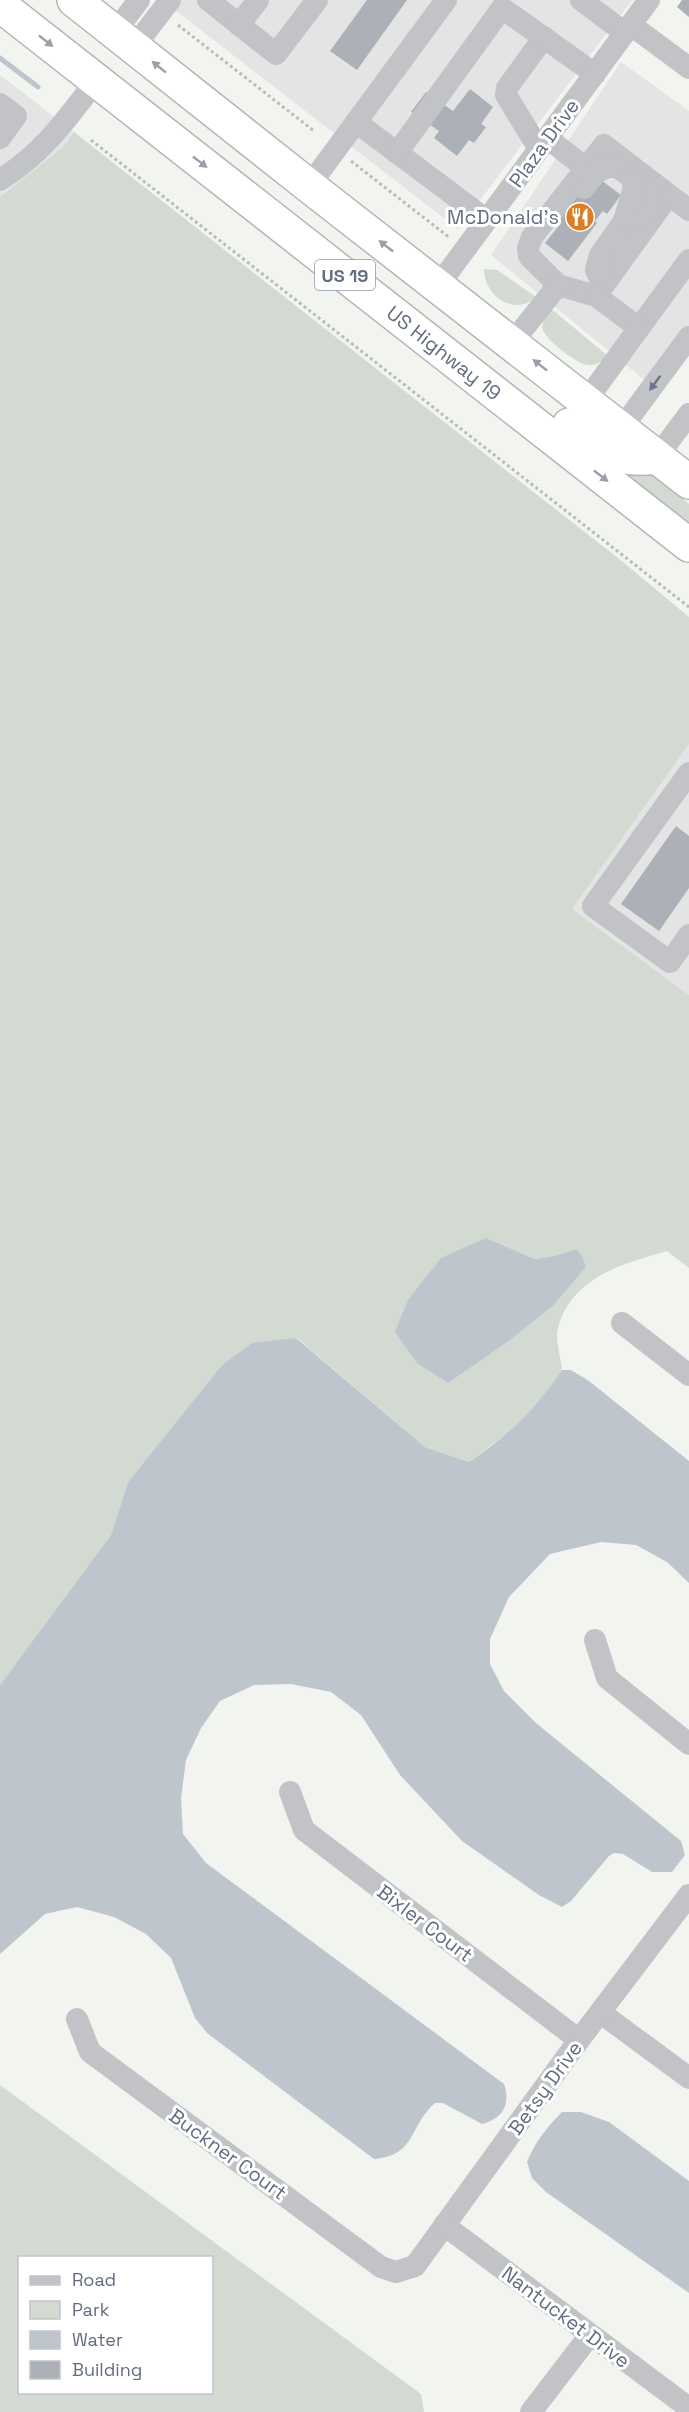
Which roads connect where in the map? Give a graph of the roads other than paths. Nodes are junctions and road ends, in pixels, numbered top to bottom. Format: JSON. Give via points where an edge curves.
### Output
{"nodes":[{"id":1,"x":74,"y":0,"type":"edge"},
{"id":2,"x":139,"y":0,"type":"edge"},
{"id":3,"x":170,"y":0,"type":"edge"},
{"id":4,"x":208,"y":0,"type":"edge"},
{"id":5,"x":258,"y":0,"type":"edge"},
{"id":6,"x":318,"y":0,"type":"edge"},
{"id":7,"x":446,"y":0,"type":"edge"},
{"id":8,"x":581,"y":0,"type":"edge"},
{"id":9,"x":649,"y":0,"type":"edge"},
{"id":10,"x":0,"y":5,"type":"edge"},
{"id":11,"x":239,"y":25,"type":"junction"},
{"id":12,"x":628,"y":29,"type":"junction"},
{"id":13,"x":544,"y":38,"type":"junction"},
{"id":14,"x":124,"y":40,"type":"junction"},
{"id":15,"x":689,"y":68,"type":"edge"},
{"id":16,"x":595,"y":74,"type":"junction"},
{"id":17,"x":96,"y":81,"type":"junction"},
{"id":18,"x":0,"y":104,"type":"edge"},
{"id":19,"x":356,"y":122,"type":"junction"},
{"id":20,"x":0,"y":138,"type":"edge"},
{"id":21,"x":543,"y":144,"type":"junction"},
{"id":22,"x":397,"y":153,"type":"junction"},
{"id":23,"x":586,"y":168,"type":"junction"},
{"id":24,"x":0,"y":180,"type":"edge"},
{"id":25,"x":309,"y":186,"type":"junction"},
{"id":26,"x":669,"y":195,"type":"junction"},
{"id":27,"x":689,"y":210,"type":"edge"},
{"id":28,"x":487,"y":220,"type":"junction"},
{"id":29,"x":529,"y":256,"type":"junction"},
{"id":30,"x":689,"y":260,"type":"edge"},
{"id":31,"x":345,"y":275,"type":"junction"},
{"id":32,"x":558,"y":285,"type":"junction"},
{"id":33,"x":438,"y":286,"type":"junction"},
{"id":34,"x":599,"y":291,"type":"junction"},
{"id":35,"x":639,"y":328,"type":"junction"},
{"id":36,"x":689,"y":337,"type":"edge"},
{"id":37,"x":512,"y":344,"type":"junction"},
{"id":38,"x":586,"y":401,"type":"junction"},
{"id":39,"x":689,"y":414,"type":"edge"},
{"id":40,"x":621,"y":429,"type":"junction"},
{"id":41,"x":657,"y":457,"type":"junction"},
{"id":42,"x":689,"y":482,"type":"edge"},
{"id":43,"x":689,"y":545,"type":"edge"},
{"id":44,"x":689,"y":773,"type":"edge"},
{"id":45,"x":689,"y":935,"type":"edge"},
{"id":46,"x":622,"y":1323,"type":"dead end"},
{"id":47,"x":689,"y":1375,"type":"edge"},
{"id":48,"x":595,"y":1640,"type":"dead end"},
{"id":49,"x":689,"y":1744,"type":"edge"},
{"id":50,"x":290,"y":1792,"type":"dead end"},
{"id":51,"x":689,"y":1895,"type":"edge"},
{"id":52,"x":601,"y":2013,"type":"junction"},
{"id":53,"x":76,"y":2019,"type":"dead end"},
{"id":54,"x":579,"y":2040,"type":"junction"},
{"id":55,"x":689,"y":2078,"type":"edge"},
{"id":56,"x":444,"y":2225,"type":"junction"},
{"id":57,"x":396,"y":2272,"type":"joint"},
{"id":58,"x":590,"y":2335,"type":"junction"},
{"id":59,"x":689,"y":2408,"type":"edge"},
{"id":60,"x":536,"y":2410,"type":"edge"}],
"edges":[{"from":1,"to":14,"type":"highway","number":"US 19"},
{"from":2,"to":14,"type":"street"},
{"from":3,"to":14,"type":"street"},
{"from":4,"to":11,"type":"street"},
{"from":5,"to":11,"type":"street"},
{"from":6,"to":11,"type":"street","via":[[276,54]]},
{"from":7,"to":19,"type":"street"},
{"from":8,"to":12,"type":"street"},
{"from":9,"to":12,"type":"street","name":"Plaza Drive"},
{"from":10,"to":17,"type":"highway","name":"US Highway 19","number":"US 19","one_way":true},
{"from":12,"to":15,"type":"street"},
{"from":12,"to":16,"type":"street","name":"Plaza Drive"},
{"from":13,"to":16,"type":"street"},
{"from":13,"to":21,"type":"street","via":[[507,88],[506,95]]},
{"from":13,"to":22,"type":"street","via":[[502,8]]},
{"from":25,"to":14,"type":"highway","number":"US 19","one_way":true},
{"from":16,"to":21,"type":"street","name":"Plaza Drive"},
{"from":17,"to":24,"type":"street","via":[[47,144]]},
{"from":17,"to":31,"type":"highway","name":"US Highway 19","number":"US 19","one_way":true},
{"from":18,"to":20,"type":"street","via":[[16,116]]},
{"from":19,"to":22,"type":"street"},
{"from":19,"to":25,"type":"street"},
{"from":21,"to":23,"type":"street"},
{"from":21,"to":28,"type":"street","name":"Plaza Drive"},
{"from":22,"to":28,"type":"street"},
{"from":23,"to":26,"type":"street","via":[[604,145]]},
{"from":23,"to":29,"type":"street","via":[[532,237]]},
{"from":33,"to":25,"type":"highway","number":"US 19","one_way":true},
{"from":26,"to":27,"type":"street"},
{"from":26,"to":34,"type":"street"},
{"from":28,"to":33,"type":"street","name":"Plaza Drive"},
{"from":29,"to":32,"type":"street"},
{"from":29,"to":34,"type":"street","via":[[597,172],[617,167],[648,190],[650,202],[644,215],[624,221],[598,259]]},
{"from":30,"to":35,"type":"street"},
{"from":31,"to":41,"type":"highway","via":[[421,307],[606,450],[635,460]]},
{"from":31,"to":43,"type":"highway","name":"US Highway 19","number":"US 19","one_way":true},
{"from":32,"to":34,"type":"street"},
{"from":32,"to":37,"type":"street"},
{"from":33,"to":37,"type":"highway","number":"US 19"},
{"from":34,"to":35,"type":"street"},
{"from":35,"to":38,"type":"street"},
{"from":36,"to":40,"type":"street","one_way":true},
{"from":38,"to":37,"type":"highway","number":"US 19","one_way":true},
{"from":38,"to":40,"type":"highway","number":"US 19"},
{"from":39,"to":41,"type":"street"},
{"from":40,"to":41,"type":"highway","number":"US 19"},
{"from":41,"to":42,"type":"highway","number":"US 19"},
{"from":44,"to":45,"type":"street","via":[[593,906],[670,962]]},
{"from":46,"to":47,"type":"street"},
{"from":48,"to":49,"type":"street","via":[[607,1678]]},
{"from":50,"to":54,"type":"street","name":"Bixler Court","via":[[304,1830]]},
{"from":51,"to":52,"type":"street","name":"Betsy Drive"},
{"from":52,"to":54,"type":"street","name":"Betsy Drive"},
{"from":52,"to":55,"type":"street"},
{"from":53,"to":57,"type":"street","name":"Buckner Court","via":[[90,2052],[381,2267]]},
{"from":54,"to":56,"type":"street","name":"Betsy Drive"},
{"from":56,"to":57,"type":"street","name":"Betsy Drive","via":[[415,2266]]},
{"from":56,"to":58,"type":"street","name":"Nantucket Drive"},
{"from":58,"to":59,"type":"street","name":"Nantucket Drive"},
{"from":58,"to":60,"type":"street"}]}
